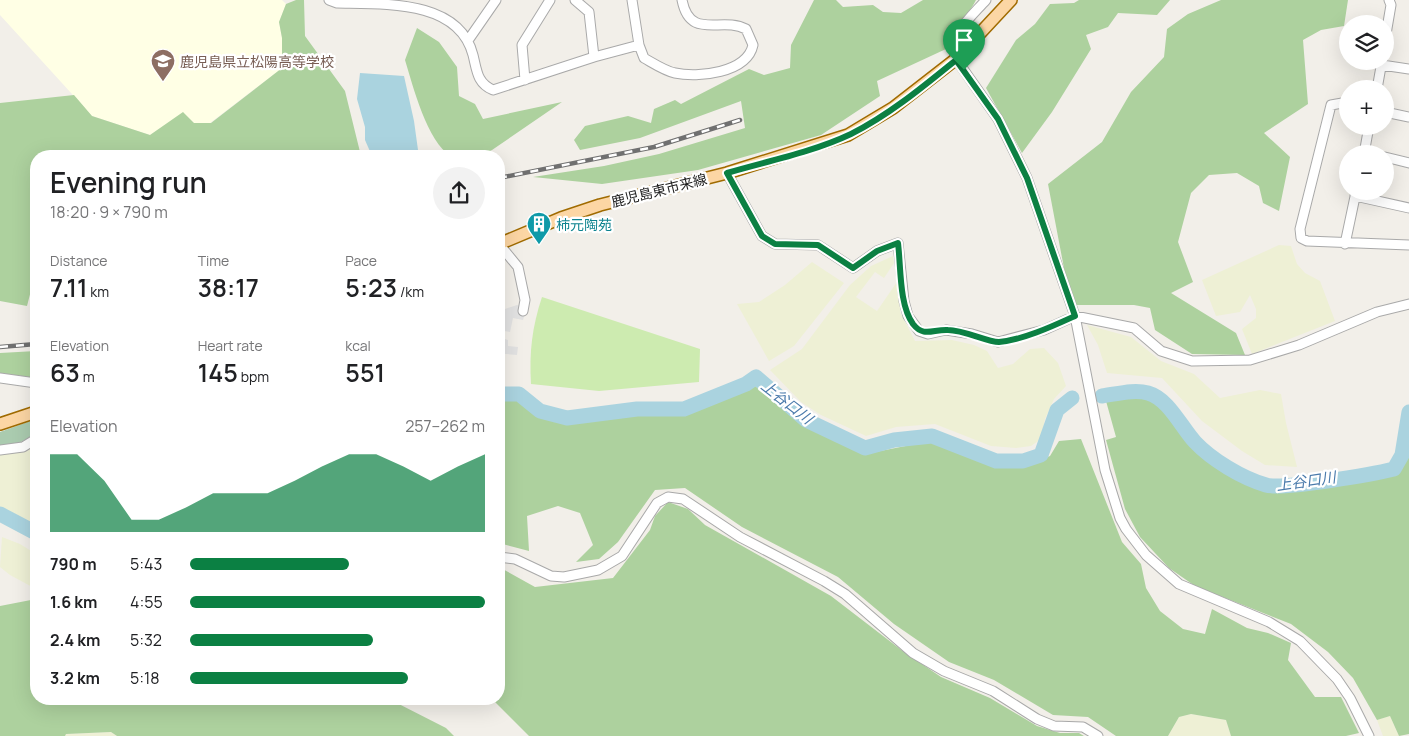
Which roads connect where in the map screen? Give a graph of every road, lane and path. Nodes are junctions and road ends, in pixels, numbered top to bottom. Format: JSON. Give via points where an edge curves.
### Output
{"nodes":[{"id":1,"x":329,"y":0,"type":"edge"},
{"id":2,"x":440,"y":0,"type":"edge"},
{"id":3,"x":496,"y":0,"type":"edge"},
{"id":4,"x":550,"y":0,"type":"edge"},
{"id":5,"x":575,"y":0,"type":"edge"},
{"id":6,"x":632,"y":0,"type":"edge"},
{"id":7,"x":682,"y":0,"type":"edge"},
{"id":8,"x":986,"y":0,"type":"edge"},
{"id":9,"x":1011,"y":0,"type":"edge"},
{"id":10,"x":1389,"y":0,"type":"edge"},
{"id":11,"x":435,"y":9,"type":"junction"},
{"id":12,"x":1389,"y":15,"type":"edge"},
{"id":13,"x":469,"y":39,"type":"junction"},
{"id":14,"x":639,"y":45,"type":"junction"},
{"id":15,"x":594,"y":57,"type":"junction"},
{"id":16,"x":956,"y":60,"type":"junction"},
{"id":17,"x":1394,"y":66,"type":"edge"},
{"id":18,"x":1409,"y":69,"type":"edge"},
{"id":19,"x":525,"y":80,"type":"junction"},
{"id":20,"x":1339,"y":104,"type":"edge"},
{"id":21,"x":1394,"y":114,"type":"edge"},
{"id":22,"x":1409,"y":117,"type":"edge"},
{"id":23,"x":1394,"y":159,"type":"edge"},
{"id":24,"x":1409,"y":163,"type":"edge"},
{"id":25,"x":727,"y":173,"type":"junction"},
{"id":26,"x":1354,"y":200,"type":"edge"},
{"id":27,"x":1378,"y":200,"type":"edge"},
{"id":28,"x":1409,"y":208,"type":"edge"},
{"id":29,"x":505,"y":241,"type":"edge"},
{"id":30,"x":1345,"y":244,"type":"junction"},
{"id":31,"x":1409,"y":245,"type":"edge"},
{"id":32,"x":505,"y":251,"type":"edge"},
{"id":33,"x":1409,"y":304,"type":"edge"},
{"id":34,"x":524,"y":312,"type":"dead end"},
{"id":35,"x":1075,"y":316,"type":"junction"},
{"id":36,"x":0,"y":378,"type":"edge"},
{"id":37,"x":30,"y":382,"type":"edge"},
{"id":38,"x":30,"y":414,"type":"edge"},
{"id":39,"x":0,"y":424,"type":"edge"},
{"id":40,"x":30,"y":443,"type":"edge"},
{"id":41,"x":0,"y":450,"type":"edge"},
{"id":42,"x":505,"y":558,"type":"edge"},
{"id":43,"x":1098,"y":736,"type":"edge"},
{"id":44,"x":1369,"y":736,"type":"edge"}],
"edges":[{"from":1,"to":11,"type":"street","via":[[336,3],[419,4]]},
{"from":2,"to":11,"type":"street"},
{"from":3,"to":13,"type":"street"},
{"from":4,"to":19,"type":"street","via":[[522,45]]},
{"from":5,"to":15,"type":"street","via":[[589,12]]},
{"from":6,"to":14,"type":"street"},
{"from":7,"to":14,"type":"street","via":[[687,15],[700,24],[746,29],[752,46],[746,60],[698,76],[673,73],[644,58]]},
{"from":8,"to":16,"type":"street","via":[[957,35],[954,46]]},
{"from":9,"to":16,"type":"main road","name":"鹿児島東市来線"},
{"from":10,"to":12,"type":"street"},
{"from":11,"to":13,"type":"street","via":[[454,22]]},
{"from":13,"to":19,"type":"street","via":[[477,75],[483,86],[492,90]]},
{"from":14,"to":15,"type":"street"},
{"from":15,"to":19,"type":"street"},
{"from":16,"to":25,"type":"main road","name":"鹿児島東市来線","via":[[893,108],[848,135]]},
{"from":16,"to":35,"type":"street","via":[[998,119],[1027,178]]},
{"from":17,"to":18,"type":"street"},
{"from":20,"to":30,"type":"street","via":[[1331,105],[1299,234],[1306,241]]},
{"from":21,"to":22,"type":"street"},
{"from":23,"to":24,"type":"street"},
{"from":25,"to":29,"type":"main road","name":"鹿児島東市来線","via":[[600,204]]},
{"from":25,"to":35,"type":"street","via":[[762,236],[775,244],[818,245],[853,268],[877,251],[898,243],[908,316],[919,330],[928,334],[946,330],[998,342],[1044,330]]},
{"from":26,"to":30,"type":"street"},
{"from":27,"to":28,"type":"street"},
{"from":30,"to":31,"type":"street"},
{"from":32,"to":34,"type":"street","via":[[518,267],[525,300]]},
{"from":33,"to":35,"type":"street","via":[[1377,312],[1299,345],[1250,360],[1192,361],[1160,351],[1134,328]]},
{"from":35,"to":44,"type":"street","via":[[1105,470],[1120,518],[1134,541],[1179,584],[1269,622],[1300,642],[1337,679]]},
{"from":36,"to":37,"type":"street"},
{"from":38,"to":39,"type":"main road"},
{"from":40,"to":41,"type":"street","via":[[23,447]]},
{"from":42,"to":43,"type":"street","via":[[551,576],[564,577],[598,570],[622,556],[657,503],[668,497],[683,499],[740,537],[845,594],[913,653],[944,671],[993,691],[1037,719],[1054,726],[1083,727]]}]}
